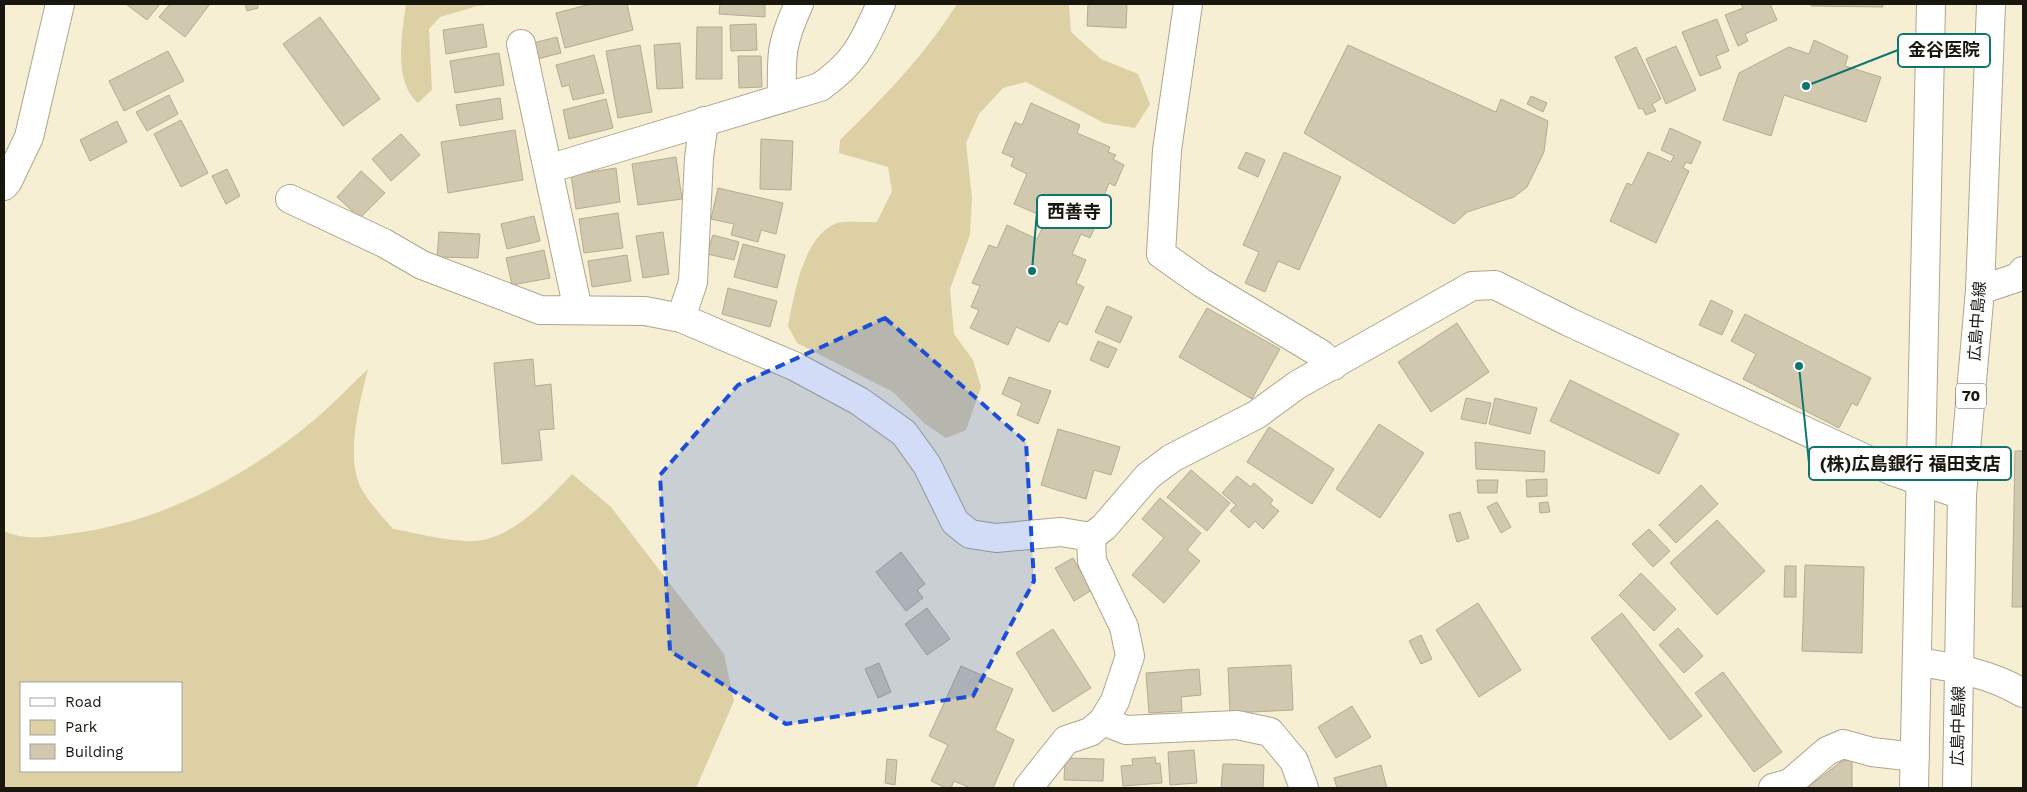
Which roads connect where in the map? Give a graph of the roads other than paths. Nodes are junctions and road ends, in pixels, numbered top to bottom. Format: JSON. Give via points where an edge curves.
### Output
{"nodes":[{"id":1,"x":60,"y":4,"type":"edge"},
{"id":2,"x":799,"y":4,"type":"edge"},
{"id":3,"x":881,"y":4,"type":"edge"},
{"id":4,"x":1188,"y":4,"type":"edge"},
{"id":5,"x":1931,"y":4,"type":"edge"},
{"id":6,"x":1991,"y":4,"type":"edge"},
{"id":7,"x":522,"y":44,"type":"dead end"},
{"id":8,"x":782,"y":98,"type":"junction"},
{"id":9,"x":704,"y":121,"type":"junction"},
{"id":10,"x":548,"y":169,"type":"junction"},
{"id":11,"x":4,"y":186,"type":"edge"},
{"id":12,"x":290,"y":199,"type":"dead end"},
{"id":13,"x":2023,"y":271,"type":"edge"},
{"id":14,"x":1980,"y":290,"type":"junction"},
{"id":15,"x":578,"y":310,"type":"junction"},
{"id":16,"x":681,"y":318,"type":"junction"},
{"id":17,"x":1333,"y":366,"type":"junction"},
{"id":18,"x":1921,"y":483,"type":"junction"},
{"id":19,"x":1962,"y":495,"type":"junction"},
{"id":20,"x":1091,"y":537,"type":"junction"},
{"id":21,"x":1917,"y":662,"type":"junction"},
{"id":22,"x":1959,"y":668,"type":"junction"},
{"id":23,"x":2023,"y":693,"type":"edge"},
{"id":24,"x":1102,"y":721,"type":"junction"},
{"id":25,"x":1915,"y":757,"type":"junction"},
{"id":26,"x":1028,"y":788,"type":"edge"},
{"id":27,"x":1304,"y":788,"type":"edge"},
{"id":28,"x":1773,"y":788,"type":"edge"},
{"id":29,"x":1914,"y":788,"type":"edge"},
{"id":30,"x":1956,"y":788,"type":"edge"}],
"edges":[{"from":1,"to":11,"type":"street","via":[[28,137]]},
{"from":2,"to":8,"type":"street","via":[[785,35],[781,55]]},
{"from":3,"to":8,"type":"street","via":[[858,53],[838,75],[820,86]]},
{"from":4,"to":17,"type":"street","via":[[1167,150],[1160,254],[1321,354]]},
{"from":5,"to":18,"type":"street"},
{"from":6,"to":14,"type":"street","name":"広島中島線","number":"70"},
{"from":7,"to":10,"type":"street"},
{"from":8,"to":9,"type":"street"},
{"from":9,"to":10,"type":"street"},
{"from":9,"to":16,"type":"street","via":[[692,282]]},
{"from":10,"to":15,"type":"street"},
{"from":12,"to":15,"type":"street","via":[[384,243],[422,266],[500,297],[540,310]]},
{"from":13,"to":14,"type":"street","via":[[2020,277]]},
{"from":14,"to":19,"type":"street","name":"広島中島線","number":"70"},
{"from":15,"to":16,"type":"street","via":[[645,311]]},
{"from":16,"to":20,"type":"street","via":[[794,366],[859,402],[904,433],[927,465],[955,522],[970,534],[996,538],[1061,532]]},
{"from":17,"to":18,"type":"street","via":[[1472,286],[1495,285]]},
{"from":17,"to":20,"type":"street","via":[[1298,385],[1256,415],[1172,458],[1148,476],[1104,527]]},
{"from":18,"to":19,"type":"street"},
{"from":18,"to":21,"type":"street"},
{"from":19,"to":22,"type":"street","name":"広島中島線","number":"70"},
{"from":20,"to":24,"type":"street","via":[[1092,562],[1124,627],[1130,656],[1115,701]]},
{"from":21,"to":22,"type":"street"},
{"from":21,"to":25,"type":"street"},
{"from":22,"to":23,"type":"street","via":[[2010,685]]},
{"from":22,"to":30,"type":"street","name":"広島中島線","number":"70"},
{"from":24,"to":26,"type":"street","via":[[1090,732],[1066,740]]},
{"from":24,"to":27,"type":"street","via":[[1126,730],[1237,725],[1270,732],[1294,761]]},
{"from":25,"to":28,"type":"street","via":[[1872,752],[1843,744],[1827,751],[1790,783]]},
{"from":25,"to":29,"type":"street"}]}
